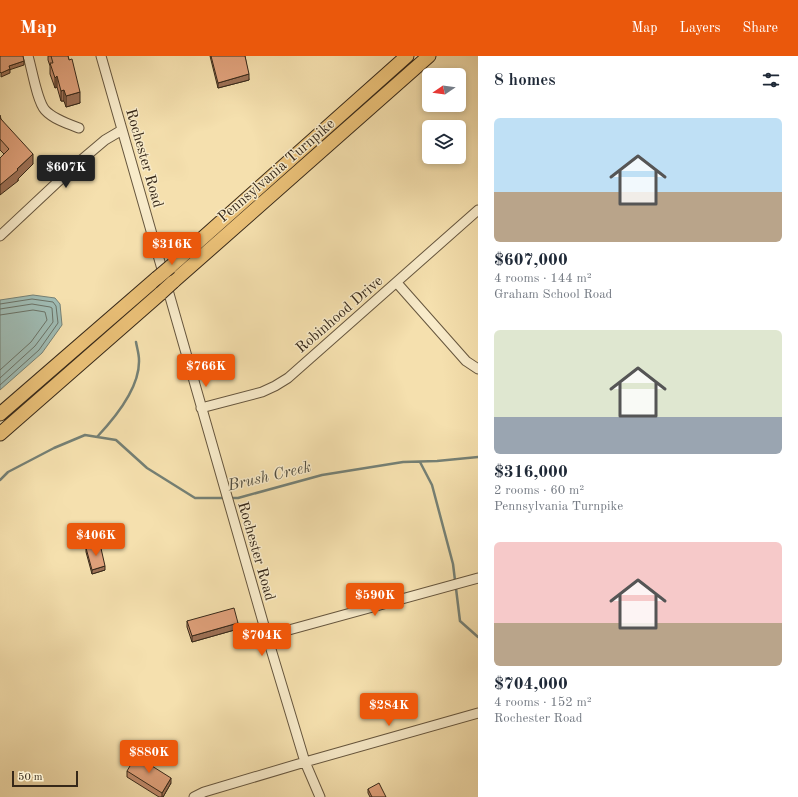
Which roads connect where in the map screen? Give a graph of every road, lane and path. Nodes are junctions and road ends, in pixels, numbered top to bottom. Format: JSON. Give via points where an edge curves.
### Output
{"nodes":[{"id":1,"x":28,"y":56,"type":"edge"},
{"id":2,"x":101,"y":56,"type":"edge"},
{"id":3,"x":407,"y":56,"type":"edge"},
{"id":4,"x":428,"y":56,"type":"edge"},
{"id":5,"x":79,"y":128,"type":"dead end"},
{"id":6,"x":122,"y":130,"type":"junction"},
{"id":7,"x":478,"y":210,"type":"edge"},
{"id":8,"x":0,"y":236,"type":"edge"},
{"id":9,"x":397,"y":283,"type":"junction"},
{"id":10,"x":478,"y":369,"type":"edge"},
{"id":11,"x":201,"y":408,"type":"junction"},
{"id":12,"x":0,"y":414,"type":"edge"},
{"id":13,"x":0,"y":434,"type":"edge"},
{"id":14,"x":478,"y":578,"type":"edge"},
{"id":15,"x":267,"y":636,"type":"junction"},
{"id":16,"x":478,"y":713,"type":"edge"},
{"id":17,"x":305,"y":762,"type":"junction"},
{"id":18,"x":194,"y":797,"type":"edge"},
{"id":19,"x":320,"y":797,"type":"edge"}],
"edges":[{"from":1,"to":5,"type":"street","via":[[45,110]]},
{"from":2,"to":6,"type":"street","name":"Rochester Road"},
{"from":3,"to":12,"type":"highway","name":"Pennsylvania Turnpike","bridge":true},
{"from":4,"to":13,"type":"highway","name":"Pennsylvania Turnpike","bridge":true},
{"from":6,"to":8,"type":"street","via":[[80,162]]},
{"from":6,"to":11,"type":"street","name":"Rochester Road"},
{"from":7,"to":9,"type":"street","name":"Robinhood Drive"},
{"from":9,"to":10,"type":"street","via":[[466,361]]},
{"from":9,"to":11,"type":"street","name":"Robinhood Drive","via":[[288,378],[262,392]]},
{"from":11,"to":15,"type":"street","name":"Rochester Road"},
{"from":14,"to":15,"type":"street"},
{"from":15,"to":17,"type":"street","name":"Rochester Road"},
{"from":16,"to":17,"type":"street"},
{"from":17,"to":18,"type":"street"},
{"from":17,"to":19,"type":"street","name":"Rochester Road"}]}
